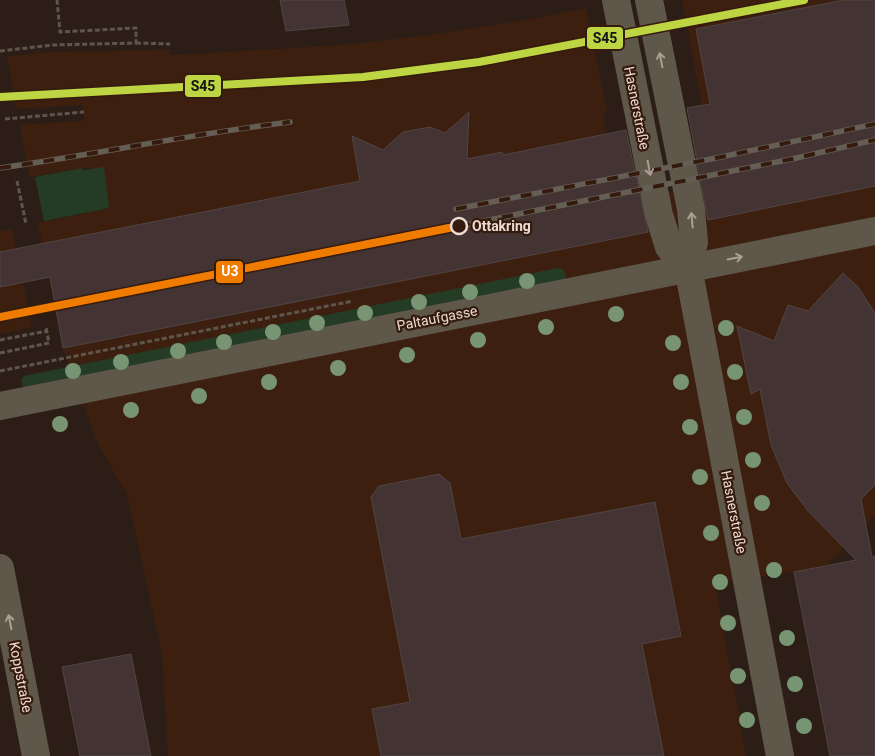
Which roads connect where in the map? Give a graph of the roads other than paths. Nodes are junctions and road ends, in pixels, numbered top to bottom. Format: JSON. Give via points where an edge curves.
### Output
{"nodes":[{"id":1,"x":616,"y":0,"type":"edge"},
{"id":2,"x":649,"y":0,"type":"edge"},
{"id":3,"x":875,"y":231,"type":"edge"},
{"id":4,"x":688,"y":268,"type":"junction"},
{"id":5,"x":0,"y":406,"type":"edge"},
{"id":6,"x":0,"y":568,"type":"edge"},
{"id":7,"x":36,"y":756,"type":"edge"},
{"id":8,"x":780,"y":756,"type":"edge"}],
"edges":[{"from":1,"to":4,"type":"street","name":"Hasnerstraße","one_way":true,"via":[[658,215],[669,247]]},
{"from":4,"to":2,"type":"street","name":"Hasnerstraße","one_way":true,"via":[[694,242],[691,209]]},
{"from":4,"to":3,"type":"street","name":"Paltaufgasse","one_way":true},
{"from":4,"to":5,"type":"street","name":"Paltaufgasse"},
{"from":4,"to":8,"type":"street","name":"Hasnerstraße"},
{"from":7,"to":6,"type":"street","name":"Koppstraße","one_way":true}]}
